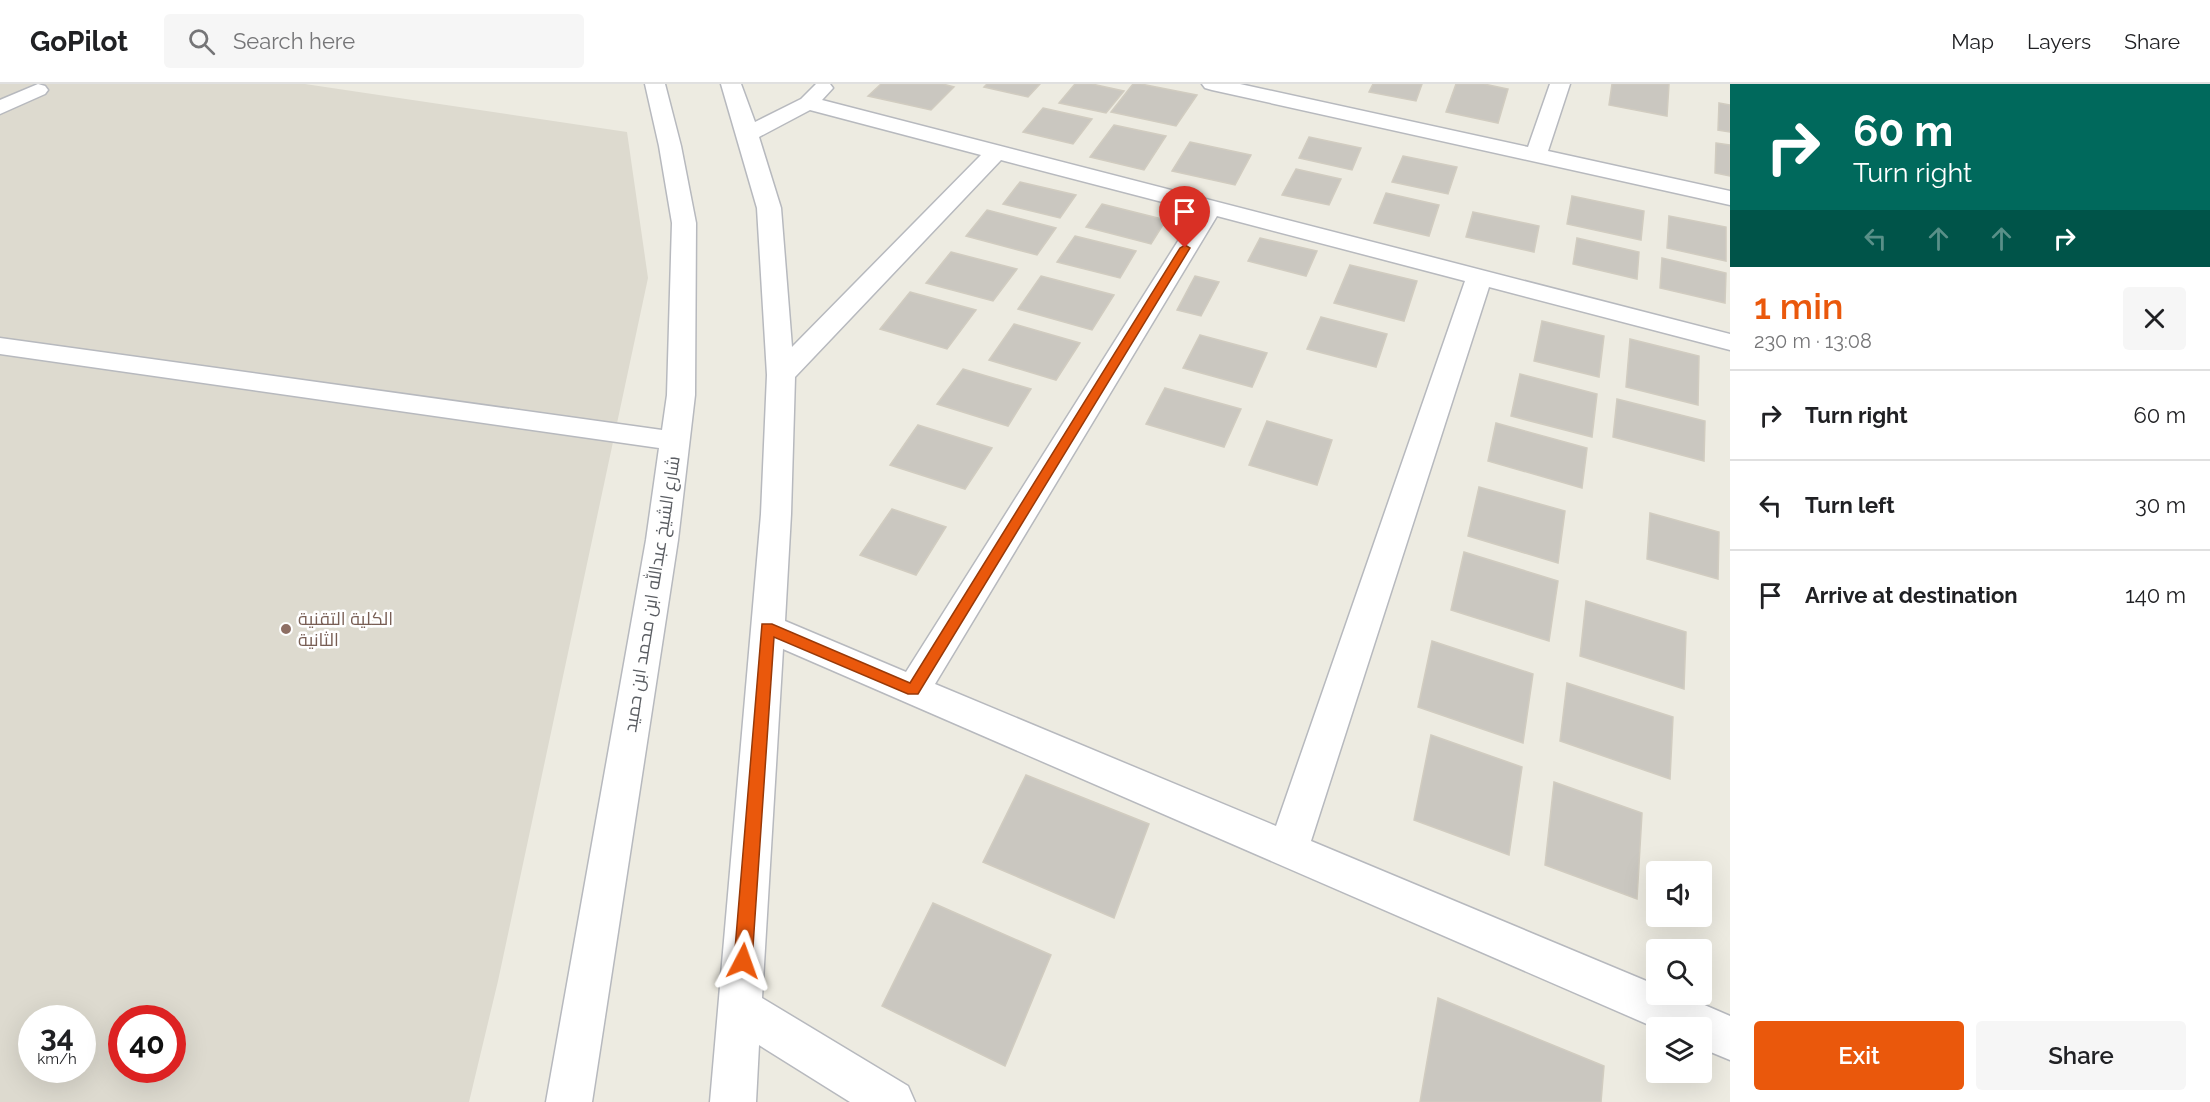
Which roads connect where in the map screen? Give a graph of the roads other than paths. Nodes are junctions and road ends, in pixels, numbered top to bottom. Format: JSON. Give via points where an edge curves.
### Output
{"nodes":[{"id":1,"x":655,"y":84,"type":"edge"},
{"id":2,"x":731,"y":84,"type":"edge"},
{"id":3,"x":828,"y":84,"type":"edge"},
{"id":4,"x":1212,"y":84,"type":"edge"},
{"id":5,"x":1560,"y":84,"type":"edge"},
{"id":6,"x":38,"y":90,"type":"dead end"},
{"id":7,"x":808,"y":103,"type":"junction"},
{"id":8,"x":0,"y":108,"type":"edge"},
{"id":9,"x":748,"y":134,"type":"junction"},
{"id":10,"x":996,"y":152,"type":"junction"},
{"id":11,"x":1536,"y":156,"type":"junction"},
{"id":12,"x":1730,"y":198,"type":"edge"},
{"id":13,"x":1210,"y":207,"type":"junction"},
{"id":14,"x":1479,"y":278,"type":"junction"},
{"id":15,"x":1730,"y":342,"type":"edge"},
{"id":16,"x":0,"y":346,"type":"edge"},
{"id":17,"x":781,"y":375,"type":"junction"},
{"id":18,"x":675,"y":441,"type":"junction"},
{"id":19,"x":767,"y":628,"type":"junction"},
{"id":20,"x":913,"y":690,"type":"junction"},
{"id":21,"x":1288,"y":850,"type":"junction"},
{"id":22,"x":739,"y":1008,"type":"junction"},
{"id":23,"x":1730,"y":1038,"type":"edge"},
{"id":24,"x":569,"y":1102,"type":"edge"},
{"id":25,"x":733,"y":1102,"type":"edge"},
{"id":26,"x":892,"y":1102,"type":"edge"}],
"edges":[{"from":1,"to":18,"type":"street","name":"شارع الشيخ عبدالله ابن محمد ابن حميد","via":[[684,223],[681,395]]},
{"from":2,"to":9,"type":"street"},
{"from":3,"to":7,"type":"street"},
{"from":4,"to":11,"type":"street"},
{"from":5,"to":11,"type":"street"},
{"from":6,"to":8,"type":"street"},
{"from":7,"to":9,"type":"street"},
{"from":7,"to":10,"type":"street"},
{"from":9,"to":17,"type":"street","via":[[768,208]]},
{"from":10,"to":13,"type":"street"},
{"from":10,"to":17,"type":"street"},
{"from":11,"to":12,"type":"street"},
{"from":13,"to":14,"type":"street"},
{"from":13,"to":20,"type":"street"},
{"from":14,"to":15,"type":"street"},
{"from":14,"to":21,"type":"street"},
{"from":16,"to":18,"type":"street"},
{"from":17,"to":19,"type":"street"},
{"from":18,"to":24,"type":"street","name":"شارع الشيخ عبدالله ابن محمد ابن حميد"},
{"from":19,"to":20,"type":"street"},
{"from":19,"to":22,"type":"street"},
{"from":20,"to":21,"type":"street"},
{"from":21,"to":23,"type":"street"},
{"from":22,"to":25,"type":"street"},
{"from":22,"to":26,"type":"street"}]}
